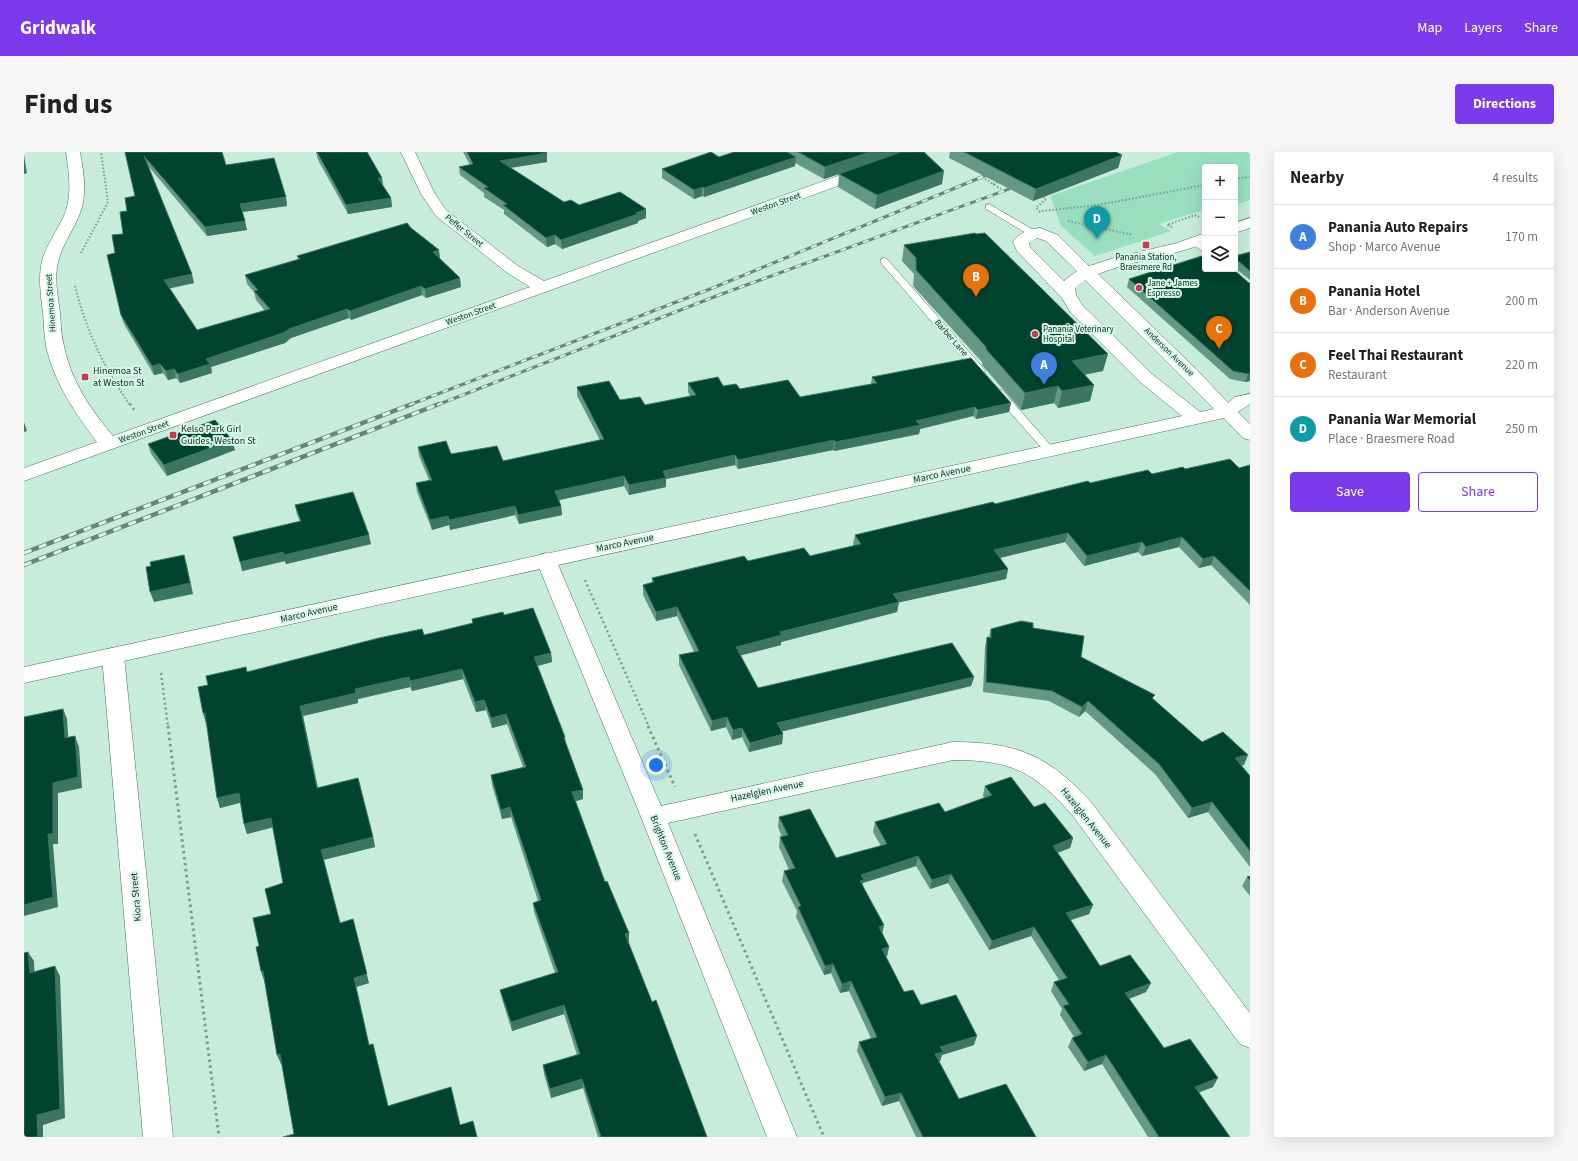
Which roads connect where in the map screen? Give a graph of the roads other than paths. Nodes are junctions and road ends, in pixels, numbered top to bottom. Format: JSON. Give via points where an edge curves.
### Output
{"nodes":[{"id":1,"x":73,"y":152,"type":"edge"},
{"id":2,"x":408,"y":152,"type":"edge"},
{"id":3,"x":918,"y":152,"type":"edge"},
{"id":4,"x":989,"y":207,"type":"dead end"},
{"id":5,"x":1250,"y":223,"type":"edge"},
{"id":6,"x":1238,"y":227,"type":"edge"},
{"id":7,"x":1034,"y":234,"type":"junction"},
{"id":8,"x":1197,"y":244,"type":"edge"},
{"id":9,"x":884,"y":261,"type":"dead end"},
{"id":10,"x":1084,"y":269,"type":"junction"},
{"id":11,"x":1099,"y":285,"type":"junction"},
{"id":12,"x":544,"y":288,"type":"junction"},
{"id":13,"x":1068,"y":295,"type":"junction"},
{"id":14,"x":1207,"y":390,"type":"junction"},
{"id":15,"x":1172,"y":399,"type":"junction"},
{"id":16,"x":1250,"y":399,"type":"edge"},
{"id":17,"x":1227,"y":412,"type":"junction"},
{"id":18,"x":1250,"y":416,"type":"edge"},
{"id":19,"x":1197,"y":419,"type":"junction"},
{"id":20,"x":1250,"y":434,"type":"edge"},
{"id":21,"x":109,"y":444,"type":"junction"},
{"id":22,"x":1050,"y":451,"type":"junction"},
{"id":23,"x":24,"y":475,"type":"edge"},
{"id":24,"x":546,"y":560,"type":"junction"},
{"id":25,"x":113,"y":656,"type":"junction"},
{"id":26,"x":24,"y":675,"type":"edge"},
{"id":27,"x":653,"y":817,"type":"junction"},
{"id":28,"x":1250,"y":1035,"type":"edge"},
{"id":29,"x":158,"y":1137,"type":"edge"},
{"id":30,"x":782,"y":1137,"type":"edge"}],
"edges":[{"from":1,"to":21,"type":"street","name":"Hinemoa Street","via":[[77,186],[76,205],[58,240],[49,270],[53,335],[58,359],[68,381]]},
{"from":2,"to":12,"type":"street","name":"Peffer Street","via":[[428,194],[441,213],[512,269]]},
{"from":3,"to":12,"type":"street","name":"Weston Street"},
{"from":4,"to":7,"type":"lane"},
{"from":5,"to":6,"type":"street"},
{"from":7,"to":10,"type":"street","name":"Anderson Avenue","via":[[1041,232],[1048,235]]},
{"from":7,"to":13,"type":"street","via":[[1021,242],[1023,248]]},
{"from":8,"to":10,"type":"street"},
{"from":8,"to":11,"type":"street"},
{"from":9,"to":22,"type":"lane","name":"Barber Lane"},
{"from":10,"to":11,"type":"street","name":"Anderson Avenue"},
{"from":10,"to":13,"type":"street","via":[[1069,282]]},
{"from":11,"to":14,"type":"street","name":"Anderson Avenue"},
{"from":12,"to":21,"type":"street","name":"Weston Street"},
{"from":13,"to":15,"type":"street","via":[[1077,309],[1146,378]]},
{"from":14,"to":15,"type":"street"},
{"from":14,"to":17,"type":"street","name":"Anderson Avenue"},
{"from":15,"to":19,"type":"street"},
{"from":16,"to":17,"type":"street","name":"Marco Avenue","via":[[1241,401]]},
{"from":17,"to":18,"type":"street","name":"Marco Avenue"},
{"from":17,"to":19,"type":"street","name":"Marco Avenue"},
{"from":17,"to":20,"type":"street","name":"Anderson Avenue"},
{"from":19,"to":22,"type":"street","name":"Marco Avenue"},
{"from":21,"to":23,"type":"street","name":"Weston Street"},
{"from":22,"to":24,"type":"street","name":"Marco Avenue"},
{"from":24,"to":25,"type":"street","name":"Marco Avenue"},
{"from":24,"to":27,"type":"street","name":"Brighton Avenue"},
{"from":25,"to":26,"type":"street","name":"Marco Avenue"},
{"from":25,"to":29,"type":"street","name":"Kiora Street"},
{"from":27,"to":28,"type":"street","name":"Hazelglen Avenue","via":[[953,751],[982,750],[1029,763],[1068,792],[1082,809]]},
{"from":27,"to":30,"type":"street","name":"Brighton Avenue"}]}
